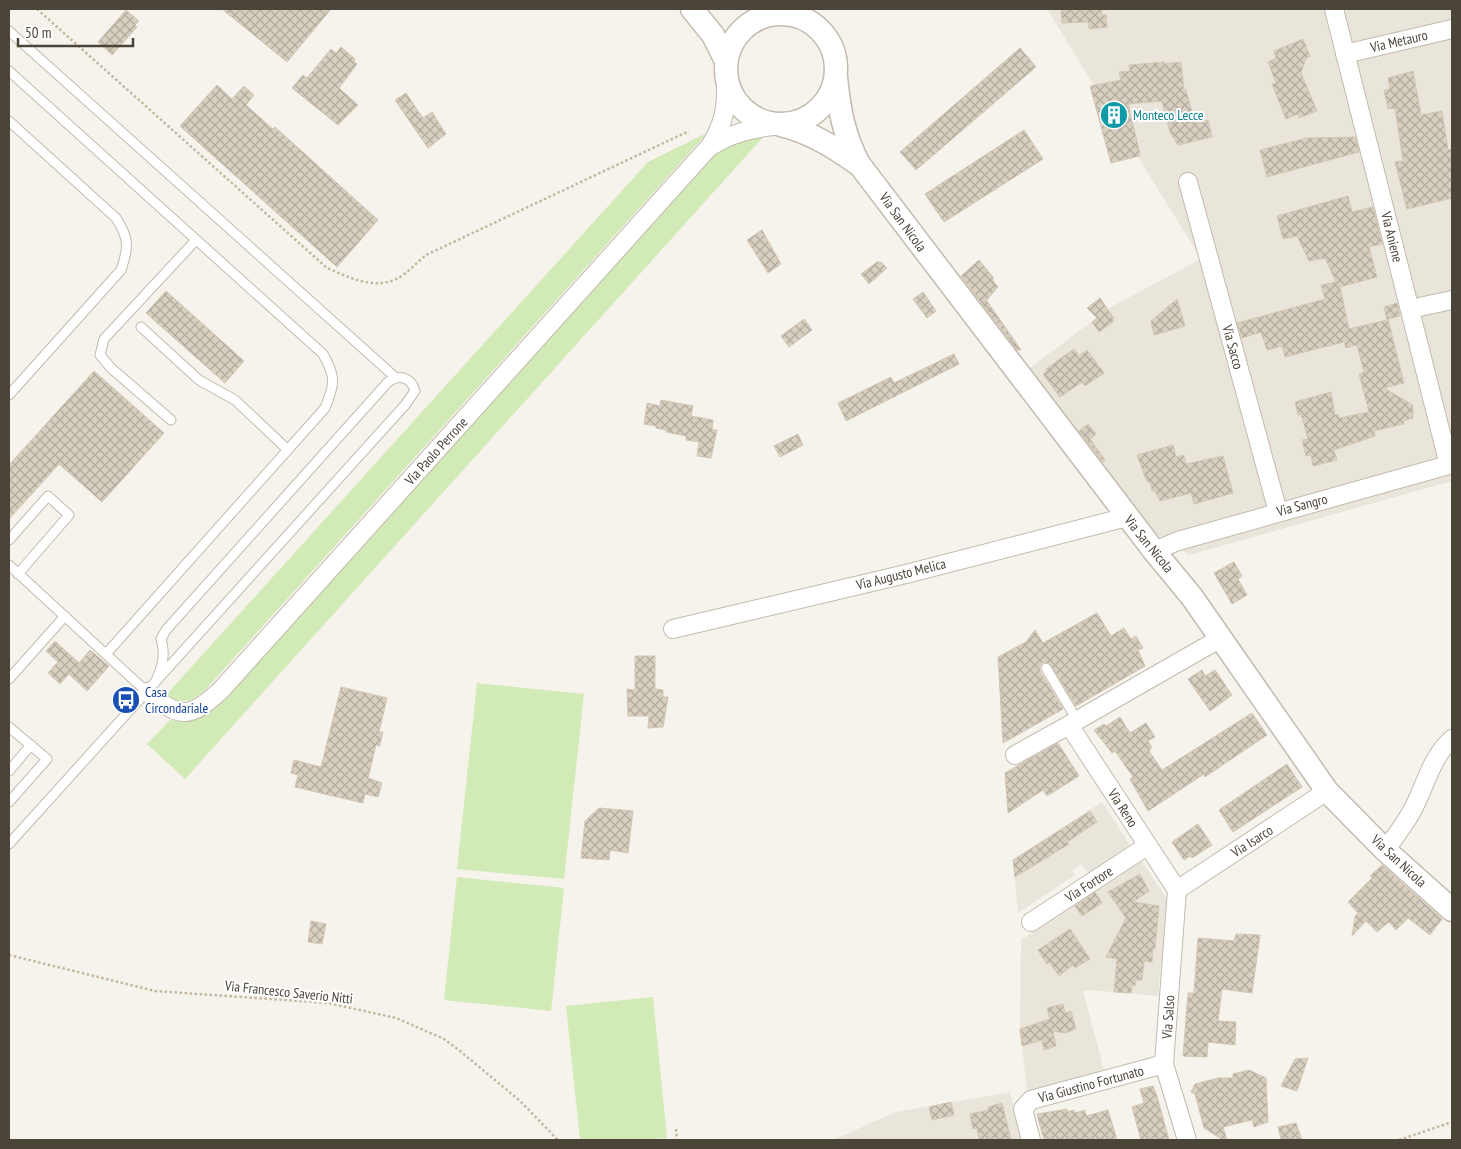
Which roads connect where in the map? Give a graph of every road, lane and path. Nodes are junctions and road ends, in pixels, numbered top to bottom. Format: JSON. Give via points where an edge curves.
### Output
{"nodes":[{"id":1,"x":37,"y":9,"type":"edge"},
{"id":2,"x":692,"y":9,"type":"edge"},
{"id":3,"x":763,"y":9,"type":"edge"},
{"id":4,"x":1334,"y":9,"type":"edge"},
{"id":5,"x":785,"y":13,"type":"junction"},
{"id":6,"x":1452,"y":29,"type":"edge"},
{"id":7,"x":9,"y":31,"type":"edge"},
{"id":8,"x":1345,"y":54,"type":"junction"},
{"id":9,"x":726,"y":71,"type":"junction"},
{"id":10,"x":9,"y":72,"type":"edge"},
{"id":11,"x":836,"y":77,"type":"junction"},
{"id":12,"x":9,"y":121,"type":"edge"},
{"id":13,"x":781,"y":125,"type":"junction"},
{"id":14,"x":689,"y":131,"type":"dead end"},
{"id":15,"x":710,"y":146,"type":"junction"},
{"id":16,"x":859,"y":164,"type":"junction"},
{"id":17,"x":1188,"y":182,"type":"dead end"},
{"id":18,"x":196,"y":240,"type":"junction"},
{"id":19,"x":1452,"y":300,"type":"edge"},
{"id":20,"x":1410,"y":309,"type":"junction"},
{"id":21,"x":141,"y":327,"type":"dead end"},
{"id":22,"x":395,"y":376,"type":"junction"},
{"id":23,"x":9,"y":395,"type":"edge"},
{"id":24,"x":171,"y":420,"type":"dead end"},
{"id":25,"x":288,"y":450,"type":"junction"},
{"id":26,"x":1451,"y":464,"type":"edge"},
{"id":27,"x":1278,"y":512,"type":"junction"},
{"id":28,"x":1127,"y":517,"type":"junction"},
{"id":29,"x":9,"y":540,"type":"edge"},
{"id":30,"x":1154,"y":552,"type":"junction"},
{"id":31,"x":9,"y":565,"type":"edge"},
{"id":32,"x":18,"y":574,"type":"junction"},
{"id":33,"x":65,"y":616,"type":"junction"},
{"id":34,"x":673,"y":628,"type":"dead end"},
{"id":35,"x":1221,"y":638,"type":"junction"},
{"id":36,"x":106,"y":654,"type":"junction"},
{"id":37,"x":1046,"y":668,"type":"dead end"},
{"id":38,"x":9,"y":679,"type":"edge"},
{"id":39,"x":151,"y":687,"type":"junction"},
{"id":40,"x":1073,"y":722,"type":"junction"},
{"id":41,"x":9,"y":727,"type":"edge"},
{"id":42,"x":1452,"y":738,"type":"edge"},
{"id":43,"x":31,"y":745,"type":"junction"},
{"id":44,"x":1015,"y":755,"type":"dead end"},
{"id":45,"x":9,"y":771,"type":"edge"},
{"id":46,"x":1327,"y":791,"type":"junction"},
{"id":47,"x":9,"y":802,"type":"edge"},
{"id":48,"x":9,"y":844,"type":"edge"},
{"id":49,"x":1148,"y":846,"type":"junction"},
{"id":50,"x":1385,"y":850,"type":"junction"},
{"id":51,"x":1177,"y":890,"type":"junction"},
{"id":52,"x":1452,"y":910,"type":"edge"},
{"id":53,"x":1031,"y":922,"type":"dead end"},
{"id":54,"x":9,"y":955,"type":"edge"},
{"id":55,"x":1164,"y":1064,"type":"junction"},
{"id":56,"x":1452,"y":1122,"type":"edge"},
{"id":57,"x":676,"y":1130,"type":"dead end"},
{"id":58,"x":558,"y":1140,"type":"edge"},
{"id":59,"x":677,"y":1140,"type":"edge"},
{"id":60,"x":1031,"y":1140,"type":"edge"},
{"id":61,"x":1187,"y":1140,"type":"edge"},
{"id":62,"x":1399,"y":1140,"type":"edge"}],
"edges":[{"from":1,"to":14,"type":"path","via":[[327,268],[359,281],[376,284],[396,279],[426,255]]},
{"from":2,"to":9,"type":"street","name":"Via San Nicola","via":[[713,35]]},
{"from":3,"to":5,"type":"street","name":"Via San Nicola"},
{"from":4,"to":8,"type":"street","name":"Via Aniene"},
{"from":5,"to":9,"type":"street","name":"Via San Nicola","via":[[760,18],[747,25],[736,37]]},
{"from":5,"to":11,"type":"street","name":"Via San Nicola","via":[[800,16],[826,36],[833,48]]},
{"from":6,"to":8,"type":"street","name":"Via Metauro"},
{"from":7,"to":22,"type":"lane"},
{"from":8,"to":20,"type":"street","name":"Via Aniene"},
{"from":9,"to":13,"type":"street","name":"Via San Nicola","via":[[735,101],[749,115],[761,122]]},
{"from":9,"to":15,"type":"street","name":"Via Paolo Perrone","via":[[721,129]]},
{"from":10,"to":18,"type":"lane"},
{"from":11,"to":13,"type":"street","name":"Via San Nicola","via":[[830,96],[817,112],[799,122]]},
{"from":11,"to":16,"type":"street","name":"Via San Nicola","via":[[844,130]]},
{"from":12,"to":23,"type":"lane","via":[[116,218],[126,233],[127,253],[122,270]]},
{"from":13,"to":15,"type":"street","name":"Via Paolo Perrone","via":[[747,129]]},
{"from":13,"to":16,"type":"street","name":"Via San Nicola","via":[[801,130]]},
{"from":15,"to":39,"type":"street","name":"Via Paolo Perrone","via":[[221,690],[201,708],[176,712]]},
{"from":16,"to":28,"type":"street","name":"Via San Nicola"},
{"from":17,"to":27,"type":"street","name":"Via Sacco"},
{"from":18,"to":24,"type":"lane","via":[[104,339],[100,355]]},
{"from":18,"to":25,"type":"lane","via":[[323,354],[332,371],[334,388],[325,408]]},
{"from":19,"to":20,"type":"street"},
{"from":20,"to":26,"type":"street","name":"Via Aniene"},
{"from":21,"to":25,"type":"lane","via":[[200,380],[234,400]]},
{"from":22,"to":39,"type":"lane","via":[[166,630],[161,639],[163,660]]},
{"from":22,"to":39,"type":"lane","via":[[402,376],[413,384],[415,391],[406,405]]},
{"from":25,"to":36,"type":"lane"},
{"from":26,"to":27,"type":"street","name":"Via Sangro"},
{"from":27,"to":30,"type":"street","name":"Via Sangro","via":[[1178,541]]},
{"from":28,"to":30,"type":"street","name":"Via San Nicola"},
{"from":28,"to":34,"type":"street","name":"Via Augusto Melica","via":[[906,574]]},
{"from":29,"to":32,"type":"lane","via":[[48,496],[69,515]]},
{"from":30,"to":35,"type":"street","name":"Via San Nicola"},
{"from":31,"to":32,"type":"lane"},
{"from":32,"to":33,"type":"lane"},
{"from":33,"to":36,"type":"lane"},
{"from":33,"to":38,"type":"lane"},
{"from":35,"to":40,"type":"street"},
{"from":35,"to":46,"type":"street","name":"Via San Nicola"},
{"from":36,"to":39,"type":"lane"},
{"from":37,"to":40,"type":"lane"},
{"from":39,"to":48,"type":"lane"},
{"from":40,"to":44,"type":"street"},
{"from":40,"to":49,"type":"street","name":"Via Reno"},
{"from":41,"to":43,"type":"lane"},
{"from":42,"to":50,"type":"street","via":[[1443,746],[1415,806]]},
{"from":43,"to":45,"type":"lane"},
{"from":43,"to":47,"type":"lane","via":[[46,759]]},
{"from":46,"to":50,"type":"street","name":"Via San Nicola"},
{"from":46,"to":51,"type":"street","name":"Via Isarco"},
{"from":49,"to":51,"type":"street","name":"Via Reno"},
{"from":49,"to":53,"type":"street","name":"Via Fortore"},
{"from":50,"to":52,"type":"street","name":"Via San Nicola"},
{"from":51,"to":55,"type":"street","name":"Via Salso"},
{"from":54,"to":58,"type":"path","name":"Via Francesco Saverio Nitti","via":[[155,991],[328,1003],[396,1018],[444,1039],[460,1051],[519,1100]]},
{"from":55,"to":60,"type":"street","name":"Via Giustino Fortunato","via":[[1031,1100],[1023,1108]]},
{"from":55,"to":61,"type":"street","name":"Via Salso"},
{"from":56,"to":62,"type":"path"},
{"from":57,"to":59,"type":"path"}]}
